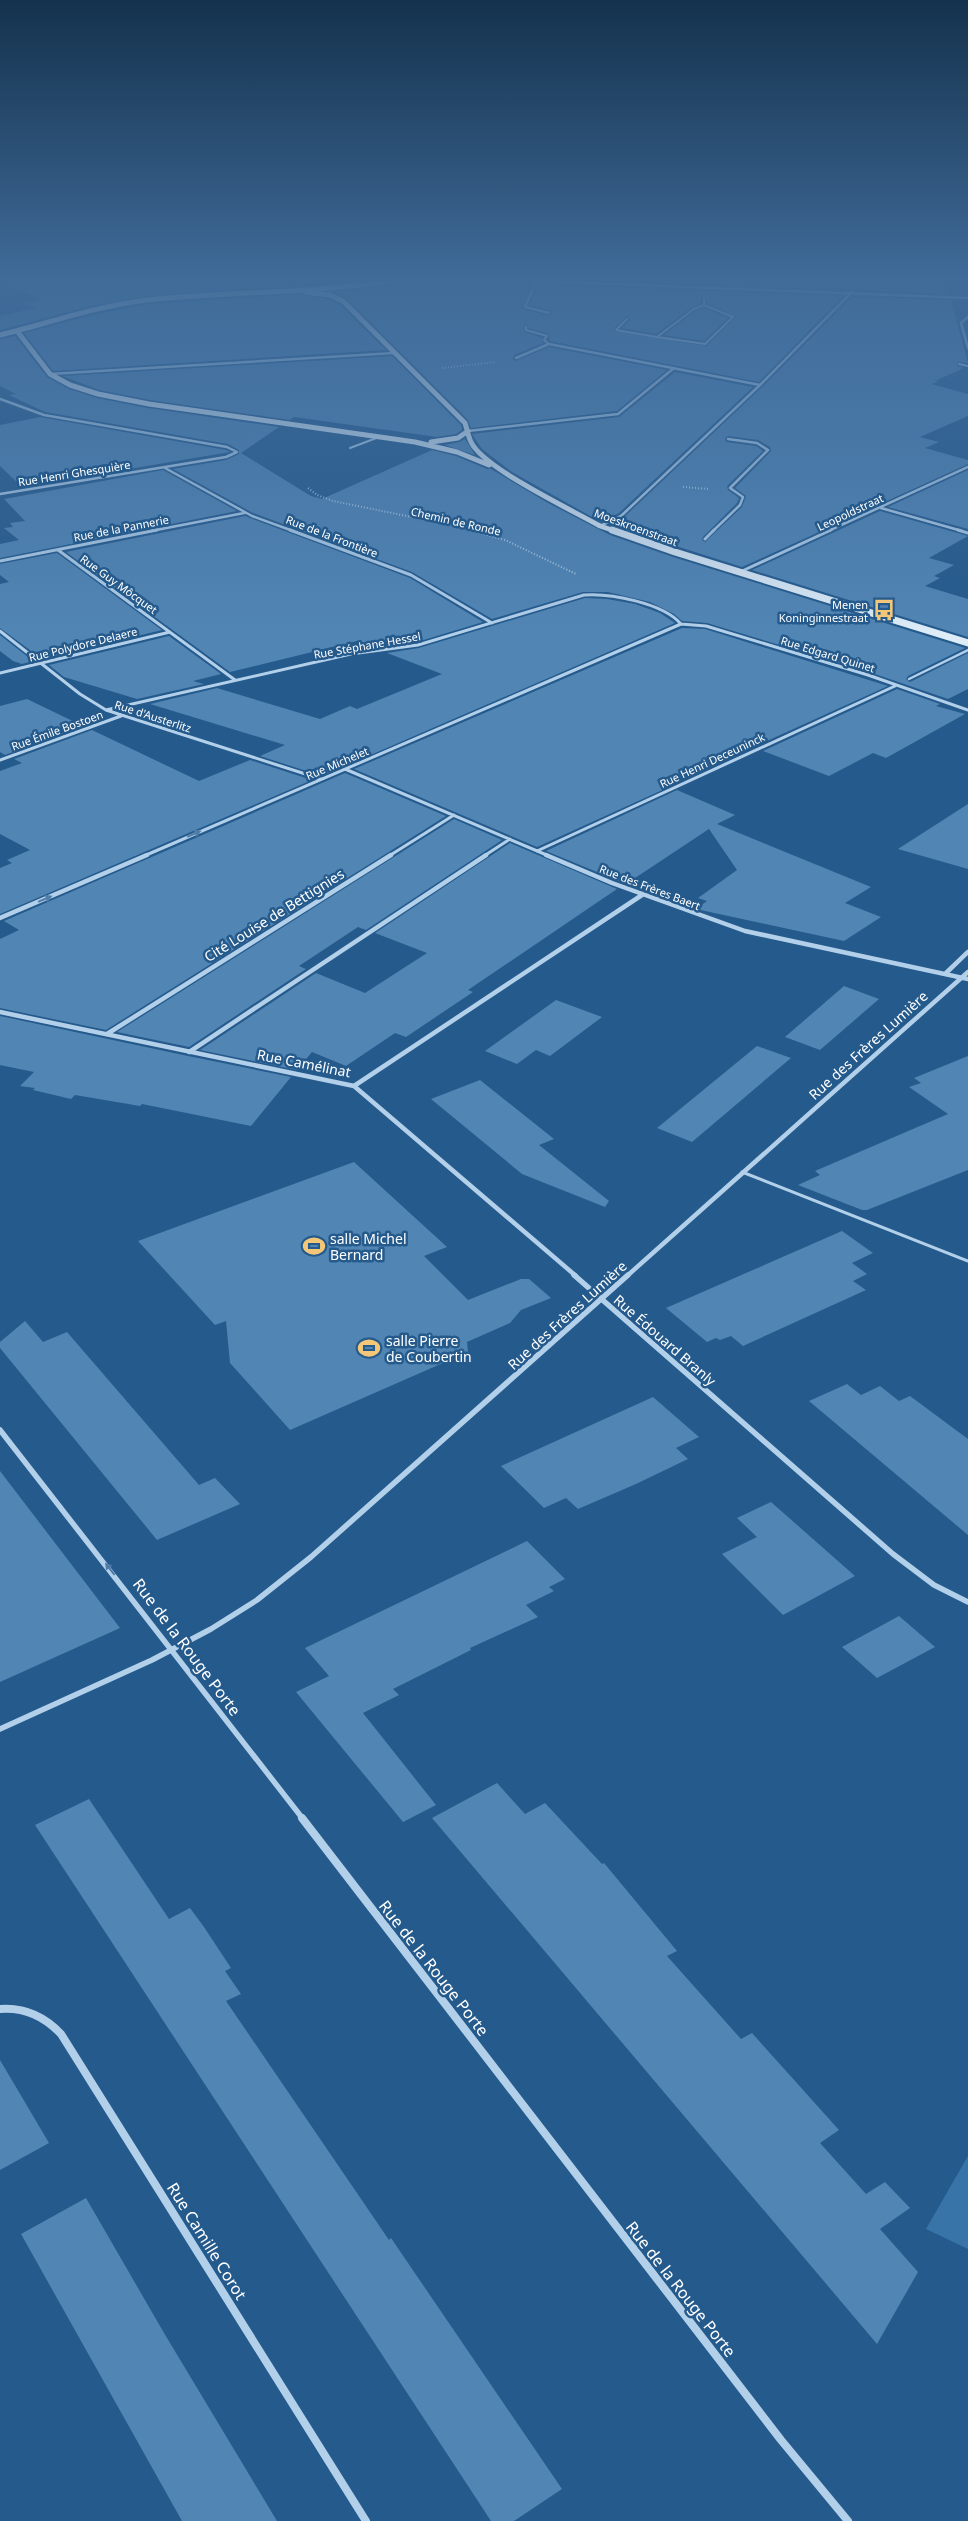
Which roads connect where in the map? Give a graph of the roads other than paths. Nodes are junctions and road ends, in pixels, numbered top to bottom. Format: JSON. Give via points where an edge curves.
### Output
{"nodes":[{"id":1,"x":118,"y":398,"type":"edge"},
{"id":2,"x":440,"y":398,"type":"edge"},
{"id":3,"x":638,"y":398,"type":"edge"},
{"id":4,"x":747,"y":398,"type":"edge"},
{"id":5,"x":0,"y":399,"type":"edge"},
{"id":6,"x":468,"y":431,"type":"junction"},
{"id":7,"x":379,"y":437,"type":"junction"},
{"id":8,"x":728,"y":439,"type":"dead end"},
{"id":9,"x":416,"y":442,"type":"junction"},
{"id":10,"x":350,"y":448,"type":"dead end"},
{"id":11,"x":165,"y":467,"type":"junction"},
{"id":12,"x":968,"y":467,"type":"edge"},
{"id":13,"x":506,"y":473,"type":"junction"},
{"id":14,"x":0,"y":494,"type":"edge"},
{"id":15,"x":881,"y":508,"type":"junction"},
{"id":16,"x":245,"y":513,"type":"junction"},
{"id":17,"x":600,"y":526,"type":"junction"},
{"id":18,"x":968,"y":533,"type":"edge"},
{"id":19,"x":705,"y":539,"type":"dead end"},
{"id":20,"x":58,"y":550,"type":"junction"},
{"id":21,"x":0,"y":561,"type":"edge"},
{"id":22,"x":740,"y":572,"type":"junction"},
{"id":23,"x":492,"y":623,"type":"junction"},
{"id":24,"x":681,"y":624,"type":"junction"},
{"id":25,"x":0,"y":631,"type":"edge"},
{"id":26,"x":170,"y":632,"type":"junction"},
{"id":27,"x":968,"y":643,"type":"edge"},
{"id":28,"x":968,"y":650,"type":"edge"},
{"id":29,"x":41,"y":663,"type":"junction"},
{"id":30,"x":0,"y":673,"type":"edge"},
{"id":31,"x":909,"y":679,"type":"dead end"},
{"id":32,"x":235,"y":680,"type":"junction"},
{"id":33,"x":895,"y":686,"type":"junction"},
{"id":34,"x":106,"y":710,"type":"junction"},
{"id":35,"x":968,"y":710,"type":"edge"},
{"id":36,"x":121,"y":716,"type":"junction"},
{"id":37,"x":0,"y":760,"type":"edge"},
{"id":38,"x":345,"y":769,"type":"junction"},
{"id":39,"x":321,"y":779,"type":"junction"},
{"id":40,"x":454,"y":815,"type":"junction"},
{"id":41,"x":510,"y":839,"type":"junction"},
{"id":42,"x":537,"y":851,"type":"junction"},
{"id":43,"x":642,"y":895,"type":"junction"},
{"id":44,"x":0,"y":918,"type":"edge"},
{"id":45,"x":968,"y":952,"type":"edge"},
{"id":46,"x":968,"y":972,"type":"edge"},
{"id":47,"x":945,"y":974,"type":"junction"},
{"id":48,"x":965,"y":978,"type":"edge"},
{"id":49,"x":0,"y":1012,"type":"edge"},
{"id":50,"x":106,"y":1034,"type":"junction"},
{"id":51,"x":189,"y":1052,"type":"junction"},
{"id":52,"x":354,"y":1086,"type":"junction"},
{"id":53,"x":742,"y":1172,"type":"junction"},
{"id":54,"x":968,"y":1261,"type":"edge"},
{"id":55,"x":603,"y":1300,"type":"junction"},
{"id":56,"x":0,"y":1430,"type":"edge"},
{"id":57,"x":968,"y":1602,"type":"edge"},
{"id":58,"x":171,"y":1650,"type":"junction"},
{"id":59,"x":0,"y":1729,"type":"edge"},
{"id":60,"x":0,"y":2009,"type":"edge"},
{"id":61,"x":366,"y":2521,"type":"edge"},
{"id":62,"x":848,"y":2521,"type":"edge"}],
"edges":[{"from":1,"to":7,"type":"street"},
{"from":2,"to":6,"type":"street","name":"Moeskroenstraat","via":[[465,423]]},
{"from":3,"to":6,"type":"street","via":[[618,414]]},
{"from":4,"to":17,"type":"street","via":[[622,516]]},
{"from":5,"to":11,"type":"street","name":"Rue Henri Ghesquière","via":[[44,415],[238,452],[231,456]]},
{"from":6,"to":9,"type":"street","via":[[451,439]]},
{"from":6,"to":13,"type":"street","name":"Moeskroenstraat","via":[[476,449]]},
{"from":7,"to":9,"type":"street"},
{"from":7,"to":10,"type":"lane"},
{"from":8,"to":19,"type":"street","via":[[757,444],[768,450],[730,488],[744,496],[740,505]]},
{"from":9,"to":13,"type":"street","via":[[457,452]]},
{"from":11,"to":14,"type":"street","name":"Rue Henri Ghesquière"},
{"from":11,"to":16,"type":"street","name":"Rue de la Frontière"},
{"from":12,"to":15,"type":"street","name":"Leopoldstraat"},
{"from":13,"to":17,"type":"street","name":"Moeskroenstraat"},
{"from":15,"to":18,"type":"street"},
{"from":15,"to":22,"type":"street","name":"Leopoldstraat"},
{"from":16,"to":20,"type":"street","name":"Rue de la Pannerie"},
{"from":16,"to":23,"type":"street","name":"Rue de la Frontière","via":[[411,575]]},
{"from":17,"to":22,"type":"street","name":"Moeskroenstraat"},
{"from":20,"to":21,"type":"street","name":"Rue de la Pannerie"},
{"from":20,"to":26,"type":"street","name":"Rue Guy Môcquet"},
{"from":22,"to":27,"type":"street","name":"Moeskroenstraat"},
{"from":23,"to":24,"type":"street","name":"Rue Stéphane Hessel","via":[[584,595],[598,594],[667,614],[679,619]]},
{"from":23,"to":32,"type":"street","name":"Rue Stéphane Hessel","via":[[418,645],[351,654]]},
{"from":24,"to":33,"type":"street","name":"Rue Edgard Quinet","via":[[706,626]]},
{"from":24,"to":38,"type":"street","name":"Rue Michelet"},
{"from":25,"to":29,"type":"street","name":"Rue d'Austerlitz"},
{"from":26,"to":29,"type":"street","name":"Rue Polydore Delaere"},
{"from":26,"to":32,"type":"street","name":"Rue Guy Môcquet"},
{"from":28,"to":31,"type":"lane"},
{"from":29,"to":30,"type":"street","name":"Rue Polydore Delaere"},
{"from":29,"to":34,"type":"street","name":"Rue d'Austerlitz"},
{"from":32,"to":34,"type":"street","name":"Rue Stéphane Hessel"},
{"from":33,"to":35,"type":"street","name":"Rue Edgard Quinet"},
{"from":33,"to":42,"type":"street","name":"Rue Henri Deceuninck"},
{"from":34,"to":36,"type":"street","name":"Rue d'Austerlitz"},
{"from":36,"to":37,"type":"street","name":"Rue Émile Bostoen"},
{"from":36,"to":39,"type":"street","name":"Rue d'Austerlitz"},
{"from":38,"to":39,"type":"street","name":"Rue Michelet"},
{"from":38,"to":40,"type":"street","name":"Rue des Frères Baert"},
{"from":44,"to":39,"type":"street","name":"Rue Michelet","one_way":true},
{"from":40,"to":41,"type":"street","name":"Rue des Frères Baert"},
{"from":40,"to":50,"type":"street","name":"Cité Louise de Bettignies"},
{"from":41,"to":42,"type":"street","name":"Rue des Frères Baert"},
{"from":41,"to":51,"type":"street"},
{"from":42,"to":43,"type":"street","name":"Rue des Frères Baert"},
{"from":43,"to":47,"type":"street","name":"Rue des Frères Baert","via":[[745,931]]},
{"from":43,"to":52,"type":"street","name":"Rue Camélinat"},
{"from":45,"to":47,"type":"street"},
{"from":46,"to":48,"type":"street"},
{"from":47,"to":48,"type":"street","name":"Rue des Frères Baert"},
{"from":48,"to":53,"type":"street","name":"Rue des Frères Lumière"},
{"from":49,"to":50,"type":"street","name":"Rue Camélinat"},
{"from":50,"to":51,"type":"street","name":"Rue Camélinat"},
{"from":51,"to":52,"type":"street","name":"Rue Camélinat"},
{"from":52,"to":55,"type":"street","name":"Rue Édouard Branly"},
{"from":53,"to":54,"type":"lane"},
{"from":53,"to":55,"type":"street","name":"Rue des Frères Lumière"},
{"from":55,"to":57,"type":"street","name":"Rue Édouard Branly","via":[[892,1554],[934,1585]]},
{"from":55,"to":58,"type":"street","name":"Rue des Frères Lumière","via":[[284,1580],[237,1614]]},
{"from":58,"to":56,"type":"street","name":"Rue de la Rouge Porte","one_way":true},
{"from":58,"to":59,"type":"street","name":"Rue des Frères Lumière"},
{"from":58,"to":62,"type":"street","name":"Rue de la Rouge Porte","via":[[775,2432]]},
{"from":60,"to":61,"type":"street","name":"Rue Camille Corot","via":[[25,2009],[53,2024],[61,2034]]}]}
